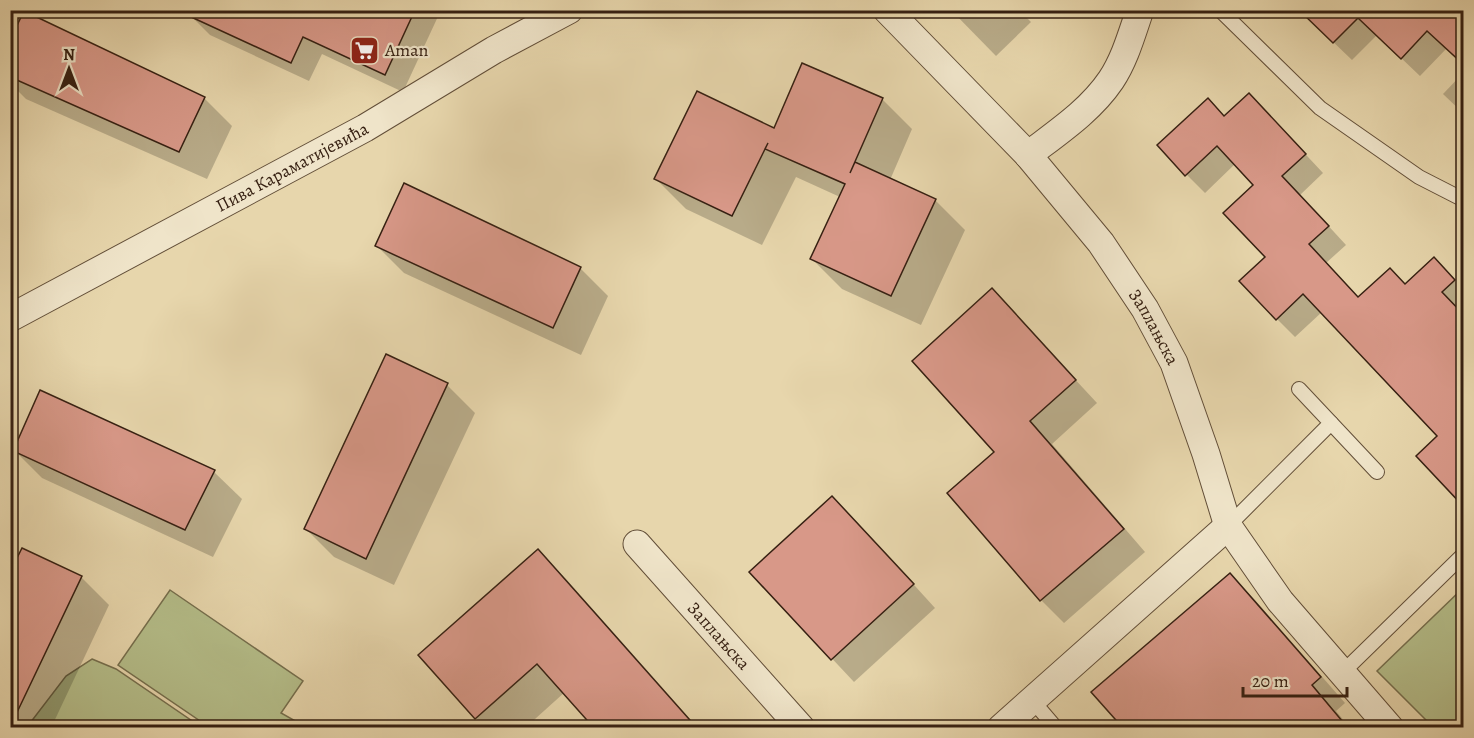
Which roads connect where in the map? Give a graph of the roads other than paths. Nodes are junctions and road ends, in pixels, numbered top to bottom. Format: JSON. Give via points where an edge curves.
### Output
{"nodes":[{"id":1,"x":569,"y":10,"type":"edge"},
{"id":2,"x":887,"y":10,"type":"edge"},
{"id":3,"x":1140,"y":10,"type":"edge"},
{"id":4,"x":1220,"y":10,"type":"edge"},
{"id":5,"x":1028,"y":155,"type":"junction"},
{"id":6,"x":1464,"y":200,"type":"edge"},
{"id":7,"x":10,"y":318,"type":"edge"},
{"id":8,"x":1299,"y":389,"type":"dead end"},
{"id":9,"x":1331,"y":423,"type":"junction"},
{"id":10,"x":1377,"y":472,"type":"dead end"},
{"id":11,"x":1228,"y":526,"type":"junction"},
{"id":12,"x":637,"y":544,"type":"dead end"},
{"id":13,"x":1464,"y":554,"type":"edge"},
{"id":14,"x":1342,"y":673,"type":"junction"},
{"id":15,"x":1032,"y":700,"type":"junction"},
{"id":16,"x":801,"y":728,"type":"edge"},
{"id":17,"x":1001,"y":728,"type":"edge"},
{"id":18,"x":1056,"y":728,"type":"edge"},
{"id":19,"x":1390,"y":728,"type":"edge"}],
"edges":[{"from":1,"to":7,"type":"street","name":"Пива Караматијевића","via":[[365,128]]},
{"from":2,"to":5,"type":"street","name":"Заплањска"},
{"from":3,"to":5,"type":"street","via":[[1112,78],[1097,98]]},
{"from":4,"to":6,"type":"lane","via":[[1320,108],[1419,177]]},
{"from":5,"to":11,"type":"street","name":"Заплањска","via":[[1101,243],[1145,309],[1169,354],[1193,416]]},
{"from":8,"to":9,"type":"lane"},
{"from":9,"to":10,"type":"lane"},
{"from":9,"to":11,"type":"lane"},
{"from":11,"to":14,"type":"street","name":"Заплањска","via":[[1280,601]]},
{"from":11,"to":15,"type":"street"},
{"from":12,"to":16,"type":"street","name":"Заплањска"},
{"from":13,"to":14,"type":"lane"},
{"from":14,"to":19,"type":"street","name":"Заплањска"},
{"from":15,"to":17,"type":"street"},
{"from":15,"to":18,"type":"lane"}]}
